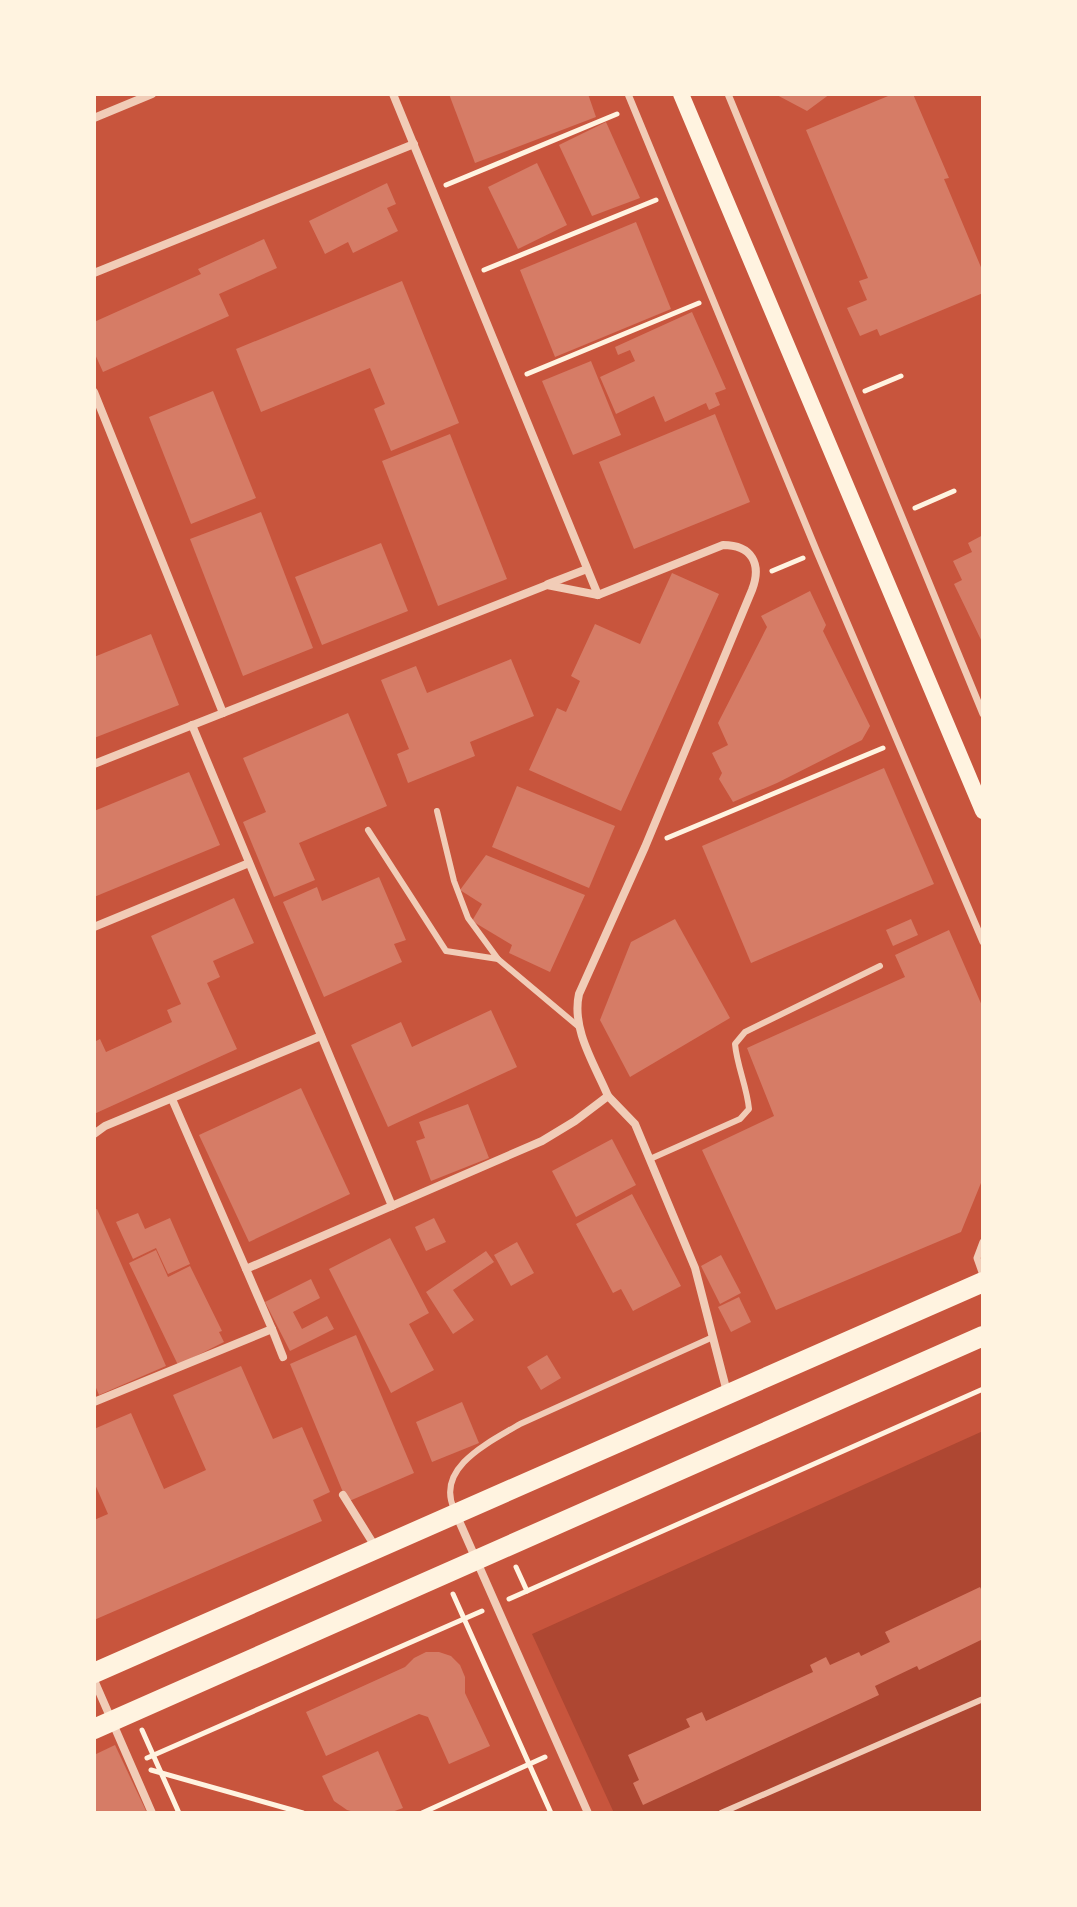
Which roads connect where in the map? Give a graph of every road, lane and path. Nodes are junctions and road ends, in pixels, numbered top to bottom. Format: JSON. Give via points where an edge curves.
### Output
{"nodes":[{"id":1,"x":152,"y":94,"type":"edge"},
{"id":2,"x":393,"y":94,"type":"edge"},
{"id":3,"x":628,"y":94,"type":"edge"},
{"id":4,"x":681,"y":94,"type":"edge"},
{"id":5,"x":728,"y":94,"type":"edge"},
{"id":6,"x":634,"y":107,"type":"junction"},
{"id":7,"x":94,"y":118,"type":"edge"},
{"id":8,"x":414,"y":144,"type":"junction"},
{"id":9,"x":434,"y":190,"type":"junction"},
{"id":10,"x":669,"y":195,"type":"junction"},
{"id":11,"x":94,"y":273,"type":"edge"},
{"id":12,"x":468,"y":276,"type":"junction"},
{"id":13,"x":711,"y":298,"type":"junction"},
{"id":14,"x":511,"y":381,"type":"junction"},
{"id":15,"x":94,"y":392,"type":"edge"},
{"id":16,"x":587,"y":569,"type":"junction"},
{"id":17,"x":547,"y":585,"type":"junction"},
{"id":18,"x":598,"y":595,"type":"junction"},
{"id":19,"x":223,"y":713,"type":"junction"},
{"id":20,"x":983,"y":714,"type":"edge"},
{"id":21,"x":192,"y":725,"type":"junction"},
{"id":22,"x":898,"y":742,"type":"junction"},
{"id":23,"x":94,"y":764,"type":"edge"},
{"id":24,"x":437,"y":811,"type":"dead end"},
{"id":25,"x":983,"y":811,"type":"edge"},
{"id":26,"x":368,"y":830,"type":"dead end"},
{"id":27,"x":645,"y":847,"type":"junction"},
{"id":28,"x":249,"y":863,"type":"junction"},
{"id":29,"x":94,"y":927,"type":"edge"},
{"id":30,"x":983,"y":942,"type":"edge"},
{"id":31,"x":498,"y":959,"type":"junction"},
{"id":32,"x":880,"y":966,"type":"dead end"},
{"id":33,"x":579,"y":1027,"type":"junction"},
{"id":34,"x":321,"y":1036,"type":"junction"},
{"id":35,"x":608,"y":1096,"type":"junction"},
{"id":36,"x":172,"y":1099,"type":"junction"},
{"id":37,"x":94,"y":1134,"type":"edge"},
{"id":38,"x":650,"y":1159,"type":"junction"},
{"id":39,"x":392,"y":1206,"type":"junction"},
{"id":40,"x":983,"y":1242,"type":"edge"},
{"id":41,"x":246,"y":1269,"type":"junction"},
{"id":42,"x":983,"y":1275,"type":"edge"},
{"id":43,"x":983,"y":1282,"type":"edge"},
{"id":44,"x":272,"y":1329,"type":"junction"},
{"id":45,"x":983,"y":1336,"type":"edge"},
{"id":46,"x":713,"y":1337,"type":"junction"},
{"id":47,"x":283,"y":1357,"type":"dead end"},
{"id":48,"x":983,"y":1389,"type":"edge"},
{"id":49,"x":728,"y":1393,"type":"junction"},
{"id":50,"x":94,"y":1402,"type":"edge"},
{"id":51,"x":343,"y":1495,"type":"dead end"},
{"id":52,"x":456,"y":1513,"type":"junction"},
{"id":53,"x":377,"y":1549,"type":"junction"},
{"id":54,"x":477,"y":1560,"type":"junction"},
{"id":55,"x":444,"y":1575,"type":"junction"},
{"id":56,"x":497,"y":1605,"type":"junction"},
{"id":57,"x":464,"y":1619,"type":"junction"},
{"id":58,"x":94,"y":1673,"type":"edge"},
{"id":59,"x":94,"y":1680,"type":"edge"},
{"id":60,"x":983,"y":1699,"type":"edge"},
{"id":61,"x":134,"y":1711,"type":"junction"},
{"id":62,"x":103,"y":1725,"type":"edge"},
{"id":63,"x":560,"y":1750,"type":"junction"},
{"id":64,"x":153,"y":1756,"type":"junction"},
{"id":65,"x":131,"y":1764,"type":"junction"},
{"id":66,"x":529,"y":1765,"type":"junction"},
{"id":67,"x":161,"y":1772,"type":"junction"},
{"id":68,"x":432,"y":1811,"type":"edge"},
{"id":69,"x":152,"y":1813,"type":"edge"},
{"id":70,"x":179,"y":1813,"type":"edge"},
{"id":71,"x":303,"y":1813,"type":"edge"},
{"id":72,"x":422,"y":1813,"type":"edge"},
{"id":73,"x":442,"y":1813,"type":"edge"},
{"id":74,"x":551,"y":1813,"type":"edge"},
{"id":75,"x":588,"y":1813,"type":"edge"},
{"id":76,"x":721,"y":1813,"type":"edge"}],
"edges":[{"from":1,"to":7,"type":"street"},
{"from":2,"to":8,"type":"street"},
{"from":3,"to":6,"type":"street"},
{"from":4,"to":25,"type":"main road"},
{"from":5,"to":20,"type":"street"},
{"from":6,"to":9,"type":"path"},
{"from":6,"to":10,"type":"street"},
{"from":8,"to":9,"type":"street"},
{"from":8,"to":11,"type":"street"},
{"from":9,"to":12,"type":"street"},
{"from":10,"to":12,"type":"path"},
{"from":10,"to":13,"type":"street"},
{"from":12,"to":14,"type":"street"},
{"from":13,"to":14,"type":"path"},
{"from":13,"to":22,"type":"street"},
{"from":14,"to":16,"type":"street"},
{"from":15,"to":19,"type":"street"},
{"from":16,"to":17,"type":"street"},
{"from":16,"to":18,"type":"street"},
{"from":17,"to":18,"type":"street"},
{"from":17,"to":19,"type":"street"},
{"from":18,"to":27,"type":"street","via":[[723,545],[749,552],[756,565],[757,578]]},
{"from":19,"to":21,"type":"street"},
{"from":21,"to":23,"type":"street"},
{"from":21,"to":28,"type":"street"},
{"from":22,"to":27,"type":"path"},
{"from":22,"to":30,"type":"street"},
{"from":24,"to":31,"type":"lane","via":[[468,918]]},
{"from":26,"to":31,"type":"lane","via":[[446,951]]},
{"from":27,"to":33,"type":"street","via":[[579,994]]},
{"from":28,"to":29,"type":"street"},
{"from":28,"to":34,"type":"street"},
{"from":31,"to":33,"type":"lane"},
{"from":32,"to":38,"type":"lane","via":[[745,1032],[735,1044],[749,1109],[740,1119]]},
{"from":33,"to":35,"type":"street"},
{"from":34,"to":36,"type":"street"},
{"from":34,"to":39,"type":"street"},
{"from":35,"to":38,"type":"street","via":[[635,1124]]},
{"from":35,"to":39,"type":"street","via":[[542,1141]]},
{"from":36,"to":37,"type":"street"},
{"from":36,"to":41,"type":"street"},
{"from":38,"to":46,"type":"street","via":[[695,1268]]},
{"from":39,"to":41,"type":"street"},
{"from":40,"to":42,"type":"street","via":[[977,1258]]},
{"from":41,"to":44,"type":"street"},
{"from":43,"to":49,"type":"main road"},
{"from":44,"to":47,"type":"street"},
{"from":44,"to":50,"type":"street"},
{"from":45,"to":54,"type":"main road"},
{"from":46,"to":49,"type":"street"},
{"from":46,"to":52,"type":"lane","via":[[496,1438],[455,1470],[449,1499]]},
{"from":48,"to":56,"type":"path"},
{"from":49,"to":52,"type":"main road"},
{"from":51,"to":53,"type":"street"},
{"from":52,"to":53,"type":"main road"},
{"from":52,"to":54,"type":"street"},
{"from":53,"to":58,"type":"main road"},
{"from":54,"to":55,"type":"main road"},
{"from":54,"to":56,"type":"street"},
{"from":55,"to":57,"type":"path"},
{"from":55,"to":61,"type":"main road"},
{"from":56,"to":57,"type":"path"},
{"from":56,"to":63,"type":"street"},
{"from":57,"to":64,"type":"path"},
{"from":57,"to":66,"type":"path"},
{"from":59,"to":62,"type":"street"},
{"from":60,"to":76,"type":"lane"},
{"from":61,"to":62,"type":"main road"},
{"from":61,"to":64,"type":"path"},
{"from":62,"to":65,"type":"street"},
{"from":63,"to":66,"type":"path"},
{"from":63,"to":75,"type":"street"},
{"from":64,"to":65,"type":"path"},
{"from":64,"to":67,"type":"path"},
{"from":65,"to":67,"type":"path"},
{"from":65,"to":69,"type":"street"},
{"from":66,"to":68,"type":"path"},
{"from":66,"to":74,"type":"path"},
{"from":67,"to":70,"type":"path"},
{"from":67,"to":71,"type":"path"},
{"from":68,"to":72,"type":"path"},
{"from":68,"to":73,"type":"path"}]}
